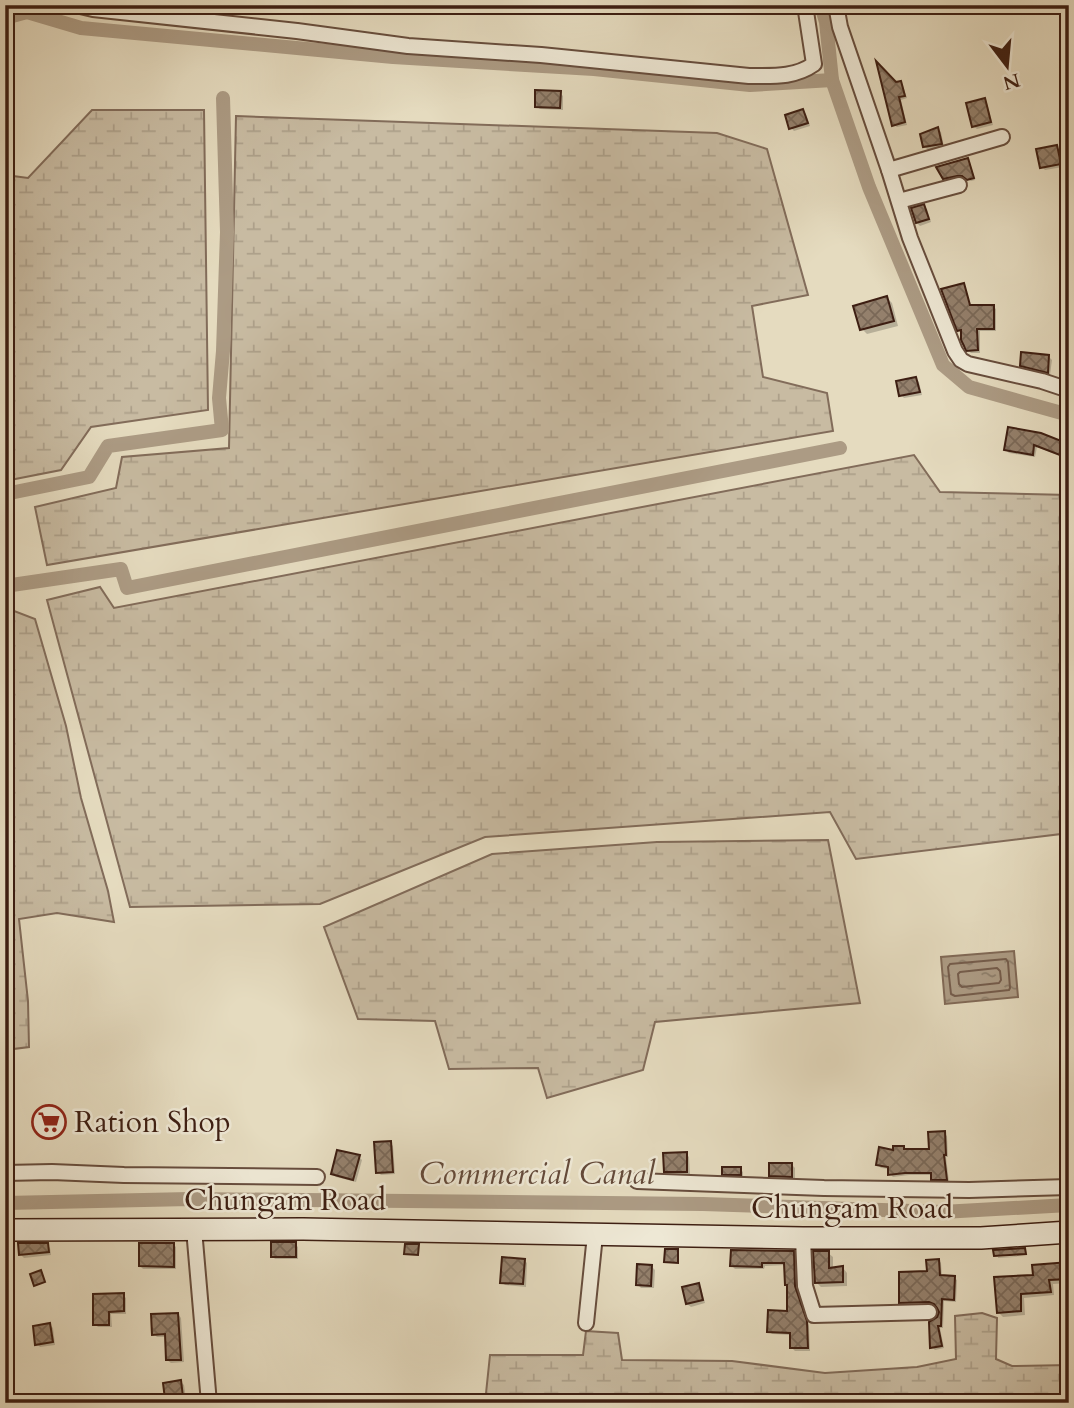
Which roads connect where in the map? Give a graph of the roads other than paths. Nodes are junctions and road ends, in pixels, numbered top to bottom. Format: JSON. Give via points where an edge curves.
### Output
{"nodes":[{"id":1,"x":76,"y":5,"type":"edge"},
{"id":2,"x":806,"y":5,"type":"edge"},
{"id":3,"x":836,"y":5,"type":"edge"},
{"id":4,"x":1002,"y":137,"type":"dead end"},
{"id":5,"x":890,"y":170,"type":"junction"},
{"id":6,"x":959,"y":185,"type":"dead end"},
{"id":7,"x":899,"y":201,"type":"junction"},
{"id":8,"x":1069,"y":390,"type":"edge"},
{"id":9,"x":5,"y":1173,"type":"edge"},
{"id":10,"x":317,"y":1177,"type":"dead end"},
{"id":11,"x":637,"y":1181,"type":"dead end"},
{"id":12,"x":1069,"y":1187,"type":"edge"},
{"id":13,"x":194,"y":1229,"type":"junction"},
{"id":14,"x":5,"y":1230,"type":"edge"},
{"id":15,"x":1069,"y":1232,"type":"edge"},
{"id":16,"x":595,"y":1235,"type":"junction"},
{"id":17,"x":803,"y":1238,"type":"junction"},
{"id":18,"x":929,"y":1312,"type":"dead end"},
{"id":19,"x":586,"y":1323,"type":"dead end"},
{"id":20,"x":209,"y":1403,"type":"edge"}],
"edges":[{"from":1,"to":2,"type":"street","via":[[408,46],[780,76],[814,64]]},
{"from":3,"to":5,"type":"street"},
{"from":4,"to":5,"type":"street"},
{"from":5,"to":7,"type":"street"},
{"from":6,"to":7,"type":"street"},
{"from":7,"to":8,"type":"street","via":[[961,360]]},
{"from":9,"to":10,"type":"street"},
{"from":11,"to":12,"type":"street","via":[[810,1188]]},
{"from":13,"to":14,"type":"main road","name":"Chungam Road"},
{"from":13,"to":16,"type":"main road","name":"Chungam Road"},
{"from":13,"to":20,"type":"street"},
{"from":15,"to":17,"type":"main road","name":"Chungam Road","via":[[981,1238]]},
{"from":16,"to":17,"type":"main road","name":"Chungam Road"},
{"from":16,"to":19,"type":"street"},
{"from":17,"to":18,"type":"street","via":[[805,1286],[814,1315]]}]}
